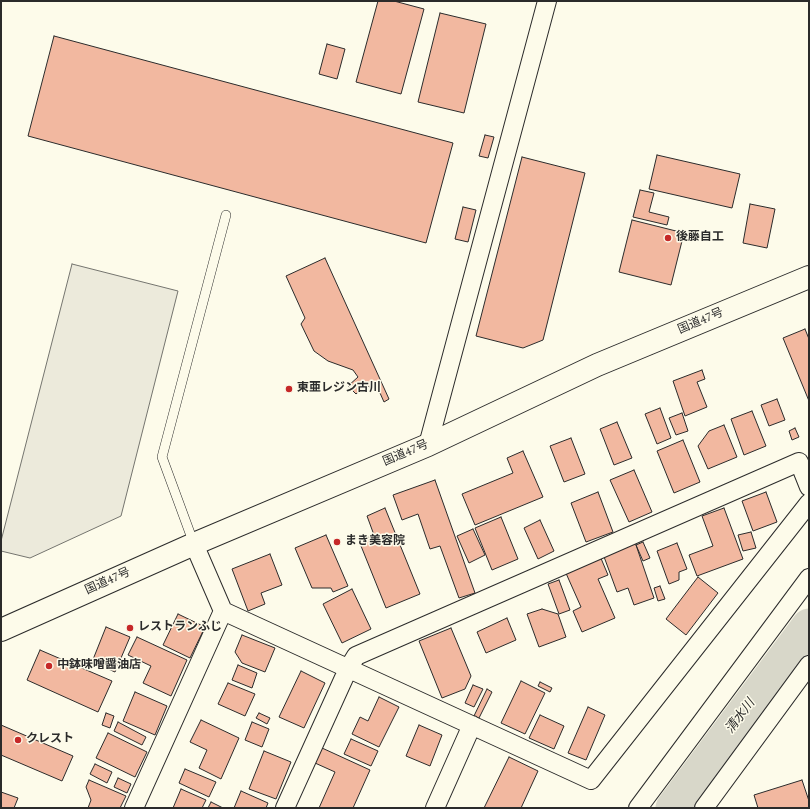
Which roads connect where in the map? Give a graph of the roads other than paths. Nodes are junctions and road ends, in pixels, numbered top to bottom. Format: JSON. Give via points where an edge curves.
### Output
{"nodes":[{"id":1,"x":547,"y":1,"type":"edge"},
{"id":2,"x":226,"y":215,"type":"dead end"},
{"id":3,"x":809,"y":277,"type":"edge"},
{"id":4,"x":428,"y":445,"type":"junction"},
{"id":5,"x":809,"y":487,"type":"edge"},
{"id":6,"x":809,"y":503,"type":"edge"},
{"id":7,"x":194,"y":544,"type":"junction"},
{"id":8,"x":809,"y":578,"type":"edge"},
{"id":9,"x":223,"y":611,"type":"junction"},
{"id":10,"x":1,"y":630,"type":"edge"},
{"id":11,"x":809,"y":665,"type":"edge"},
{"id":12,"x":348,"y":668,"type":"junction"},
{"id":13,"x":472,"y":725,"type":"junction"},
{"id":14,"x":134,"y":808,"type":"edge"},
{"id":15,"x":285,"y":808,"type":"edge"},
{"id":16,"x":435,"y":808,"type":"edge"},
{"id":17,"x":638,"y":808,"type":"edge"},
{"id":18,"x":704,"y":808,"type":"edge"}],
"edges":[{"from":1,"to":4,"type":"street"},
{"from":2,"to":7,"type":"lane","via":[[162,457]]},
{"from":3,"to":4,"type":"highway","name":"国道47号","via":[[597,365]]},
{"from":4,"to":7,"type":"highway","name":"国道47号"},
{"from":5,"to":12,"type":"street","via":[[799,462],[356,656]]},
{"from":6,"to":13,"type":"street","via":[[591,780]]},
{"from":7,"to":9,"type":"street"},
{"from":7,"to":10,"type":"highway","name":"国道47号"},
{"from":8,"to":17,"type":"street"},
{"from":9,"to":12,"type":"street"},
{"from":9,"to":14,"type":"street"},
{"from":11,"to":18,"type":"street"},
{"from":12,"to":13,"type":"street"},
{"from":12,"to":15,"type":"street"},
{"from":13,"to":16,"type":"street"}]}
